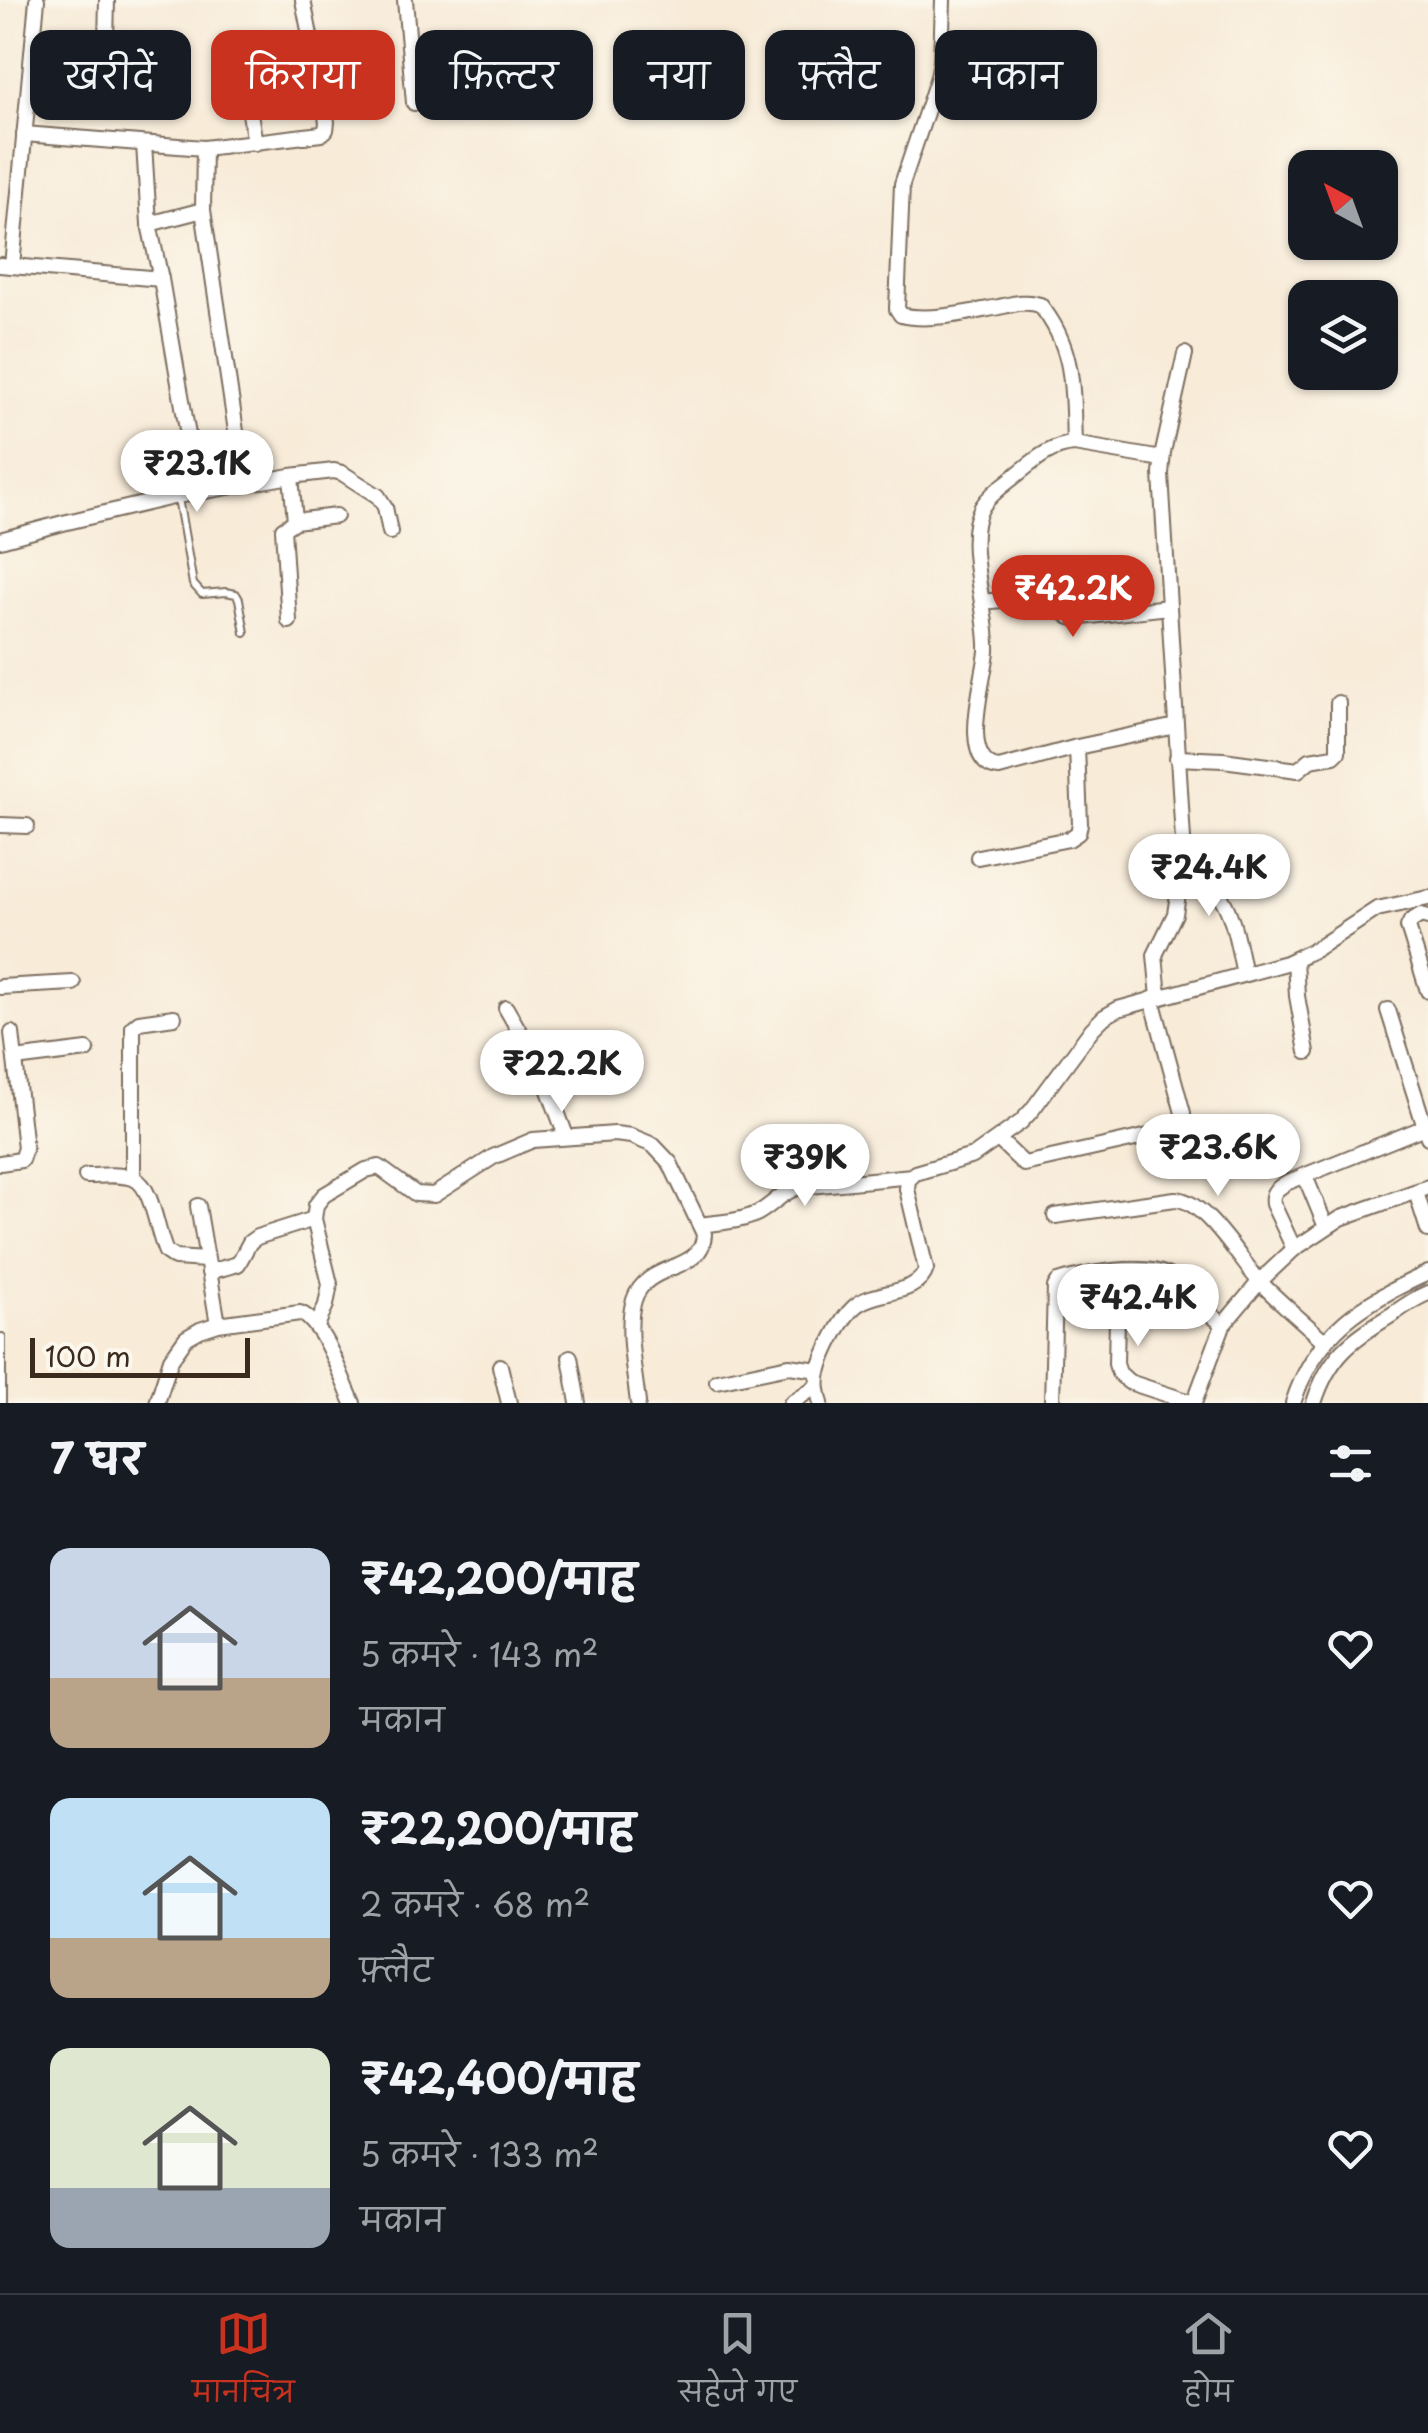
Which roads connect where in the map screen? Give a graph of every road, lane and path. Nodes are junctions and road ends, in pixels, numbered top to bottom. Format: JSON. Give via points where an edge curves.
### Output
{"nodes":[{"id":1,"x":37,"y":0,"type":"edge"},
{"id":2,"x":107,"y":0,"type":"edge"},
{"id":3,"x":303,"y":0,"type":"edge"},
{"id":4,"x":405,"y":0,"type":"edge"},
{"id":5,"x":943,"y":0,"type":"edge"},
{"id":6,"x":106,"y":30,"type":"edge"},
{"id":7,"x":414,"y":103,"type":"dead end"},
{"id":8,"x":251,"y":120,"type":"edge"},
{"id":9,"x":24,"y":134,"type":"junction"},
{"id":10,"x":255,"y":143,"type":"junction"},
{"id":11,"x":144,"y":144,"type":"junction"},
{"id":12,"x":204,"y":148,"type":"junction"},
{"id":13,"x":203,"y":210,"type":"junction"},
{"id":14,"x":149,"y":224,"type":"junction"},
{"id":15,"x":6,"y":265,"type":"edge"},
{"id":16,"x":161,"y":279,"type":"junction"},
{"id":17,"x":1185,"y":354,"type":"dead end"},
{"id":18,"x":1074,"y":444,"type":"junction"},
{"id":19,"x":1162,"y":459,"type":"junction"},
{"id":20,"x":291,"y":476,"type":"junction"},
{"id":21,"x":244,"y":484,"type":"junction"},
{"id":22,"x":198,"y":493,"type":"junction"},
{"id":23,"x":178,"y":496,"type":"junction"},
{"id":24,"x":336,"y":516,"type":"dead end"},
{"id":25,"x":295,"y":522,"type":"junction"},
{"id":26,"x":390,"y":532,"type":"dead end"},
{"id":27,"x":0,"y":540,"type":"edge"},
{"id":28,"x":982,"y":602,"type":"junction"},
{"id":29,"x":1168,"y":607,"type":"junction"},
{"id":30,"x":289,"y":622,"type":"dead end"},
{"id":31,"x":245,"y":633,"type":"dead end"},
{"id":32,"x":1338,"y":702,"type":"dead end"},
{"id":33,"x":1176,"y":726,"type":"junction"},
{"id":34,"x":1077,"y":747,"type":"junction"},
{"id":35,"x":1178,"y":758,"type":"junction"},
{"id":36,"x":0,"y":825,"type":"edge"},
{"id":37,"x":27,"y":826,"type":"dead end"},
{"id":38,"x":1184,"y":856,"type":"junction"},
{"id":39,"x":978,"y":857,"type":"dead end"},
{"id":40,"x":1428,"y":898,"type":"edge"},
{"id":41,"x":1428,"y":917,"type":"edge"},
{"id":42,"x":1295,"y":959,"type":"junction"},
{"id":43,"x":1244,"y":974,"type":"junction"},
{"id":44,"x":72,"y":983,"type":"dead end"},
{"id":45,"x":0,"y":987,"type":"edge"},
{"id":46,"x":1428,"y":991,"type":"edge"},
{"id":47,"x":1155,"y":998,"type":"junction"},
{"id":48,"x":506,"y":1008,"type":"dead end"},
{"id":49,"x":1388,"y":1010,"type":"dead end"},
{"id":50,"x":174,"y":1017,"type":"dead end"},
{"id":51,"x":12,"y":1033,"type":"dead end"},
{"id":52,"x":87,"y":1050,"type":"dead end"},
{"id":53,"x":1306,"y":1052,"type":"dead end"},
{"id":54,"x":15,"y":1059,"type":"junction"},
{"id":55,"x":1427,"y":1132,"type":"edge"},
{"id":56,"x":566,"y":1136,"type":"junction"},
{"id":57,"x":998,"y":1140,"type":"junction"},
{"id":58,"x":0,"y":1163,"type":"edge"},
{"id":59,"x":86,"y":1176,"type":"dead end"},
{"id":60,"x":912,"y":1176,"type":"junction"},
{"id":61,"x":1305,"y":1176,"type":"junction"},
{"id":62,"x":133,"y":1178,"type":"junction"},
{"id":63,"x":1422,"y":1190,"type":"edge"},
{"id":64,"x":198,"y":1206,"type":"dead end"},
{"id":65,"x":1055,"y":1216,"type":"dead end"},
{"id":66,"x":314,"y":1218,"type":"junction"},
{"id":67,"x":702,"y":1225,"type":"junction"},
{"id":68,"x":1326,"y":1227,"type":"junction"},
{"id":69,"x":1428,"y":1230,"type":"edge"},
{"id":70,"x":1294,"y":1249,"type":"junction"},
{"id":71,"x":208,"y":1266,"type":"junction"},
{"id":72,"x":1118,"y":1272,"type":"junction"},
{"id":73,"x":1428,"y":1273,"type":"edge"},
{"id":74,"x":1260,"y":1281,"type":"junction"},
{"id":75,"x":1428,"y":1293,"type":"edge"},
{"id":76,"x":218,"y":1324,"type":"junction"},
{"id":77,"x":1223,"y":1324,"type":"junction"},
{"id":78,"x":317,"y":1326,"type":"junction"},
{"id":79,"x":2,"y":1336,"type":"dead end"},
{"id":80,"x":1324,"y":1341,"type":"junction"},
{"id":81,"x":570,"y":1357,"type":"dead end"},
{"id":82,"x":500,"y":1366,"type":"dead end"},
{"id":83,"x":818,"y":1378,"type":"junction"},
{"id":84,"x":717,"y":1381,"type":"dead end"},
{"id":85,"x":2,"y":1403,"type":"edge"},
{"id":86,"x":157,"y":1403,"type":"edge"},
{"id":87,"x":353,"y":1403,"type":"edge"},
{"id":88,"x":509,"y":1403,"type":"edge"},
{"id":89,"x":578,"y":1403,"type":"edge"},
{"id":90,"x":638,"y":1403,"type":"edge"},
{"id":91,"x":790,"y":1403,"type":"edge"},
{"id":92,"x":821,"y":1403,"type":"edge"},
{"id":93,"x":1052,"y":1403,"type":"edge"},
{"id":94,"x":1193,"y":1403,"type":"edge"},
{"id":95,"x":1293,"y":1403,"type":"edge"},
{"id":96,"x":1314,"y":1403,"type":"edge"}],
"edges":[{"from":1,"to":9,"type":"street"},
{"from":2,"to":6,"type":"street"},
{"from":3,"to":10,"type":"street","via":[[326,130]]},
{"from":4,"to":7,"type":"street"},
{"from":5,"to":18,"type":"street","via":[[938,76],[902,184],[897,309],[911,317],[1040,305],[1069,360]]},
{"from":8,"to":10,"type":"street"},
{"from":9,"to":11,"type":"street"},
{"from":9,"to":15,"type":"street"},
{"from":10,"to":12,"type":"street"},
{"from":11,"to":12,"type":"street"},
{"from":11,"to":14,"type":"street"},
{"from":12,"to":13,"type":"street"},
{"from":13,"to":14,"type":"street"},
{"from":13,"to":21,"type":"street"},
{"from":14,"to":16,"type":"street"},
{"from":15,"to":16,"type":"street"},
{"from":16,"to":22,"type":"street"},
{"from":17,"to":19,"type":"street"},
{"from":18,"to":19,"type":"street"},
{"from":18,"to":28,"type":"street","via":[[1051,448],[983,505],[975,527]]},
{"from":19,"to":29,"type":"street"},
{"from":20,"to":21,"type":"street"},
{"from":20,"to":25,"type":"street"},
{"from":20,"to":26,"type":"street","via":[[342,473],[382,501]]},
{"from":21,"to":22,"type":"street"},
{"from":22,"to":23,"type":"street"},
{"from":23,"to":27,"type":"street"},
{"from":23,"to":31,"type":"lane","via":[[193,584],[202,594],[236,594]]},
{"from":24,"to":25,"type":"street"},
{"from":25,"to":30,"type":"street","via":[[282,532]]},
{"from":28,"to":29,"type":"street","via":[[1049,595],[1074,618]]},
{"from":28,"to":34,"type":"street","via":[[987,654],[976,722],[983,761],[1008,767]]},
{"from":29,"to":33,"type":"street"},
{"from":32,"to":35,"type":"street","via":[[1338,752],[1298,770]]},
{"from":33,"to":34,"type":"street"},
{"from":33,"to":35,"type":"street"},
{"from":34,"to":39,"type":"street","via":[[1078,833]]},
{"from":35,"to":38,"type":"street"},
{"from":36,"to":37,"type":"street"},
{"from":38,"to":43,"type":"street","via":[[1227,907]]},
{"from":38,"to":47,"type":"street","via":[[1175,914],[1155,955]]},
{"from":40,"to":42,"type":"street","via":[[1377,908]]},
{"from":41,"to":46,"type":"street","via":[[1415,917],[1408,927]]},
{"from":42,"to":43,"type":"street"},
{"from":42,"to":53,"type":"street"},
{"from":43,"to":47,"type":"street"},
{"from":44,"to":45,"type":"street"},
{"from":47,"to":57,"type":"street","via":[[1104,1017],[1032,1110]]},
{"from":47,"to":57,"type":"street","via":[[1183,1113],[1180,1126],[1024,1164]]},
{"from":48,"to":56,"type":"street","via":[[541,1068]]},
{"from":49,"to":55,"type":"street"},
{"from":50,"to":62,"type":"street","via":[[133,1027]]},
{"from":51,"to":54,"type":"street"},
{"from":52,"to":54,"type":"street"},
{"from":54,"to":58,"type":"street","via":[[24,1154],[18,1162]]},
{"from":55,"to":61,"type":"street"},
{"from":56,"to":66,"type":"street","via":[[514,1146],[434,1195],[416,1194],[373,1167],[324,1195]]},
{"from":56,"to":67,"type":"street","via":[[615,1134],[653,1145],[670,1163]]},
{"from":57,"to":60,"type":"street","via":[[973,1156]]},
{"from":59,"to":62,"type":"street"},
{"from":60,"to":67,"type":"street","via":[[799,1187],[749,1218]]},
{"from":60,"to":83,"type":"street","via":[[906,1184],[925,1275],[855,1306]]},
{"from":61,"to":68,"type":"street"},
{"from":61,"to":70,"type":"street","via":[[1272,1197]]},
{"from":62,"to":71,"type":"street","via":[[147,1192],[166,1252]]},
{"from":63,"to":68,"type":"street"},
{"from":63,"to":69,"type":"street"},
{"from":64,"to":71,"type":"street"},
{"from":65,"to":74,"type":"street","via":[[1182,1199]]},
{"from":66,"to":71,"type":"street","via":[[253,1239],[238,1264]]},
{"from":66,"to":78,"type":"street","via":[[330,1284]]},
{"from":67,"to":90,"type":"street","via":[[698,1254],[662,1270],[634,1300]]},
{"from":68,"to":70,"type":"street"},
{"from":70,"to":74,"type":"street"},
{"from":71,"to":76,"type":"street"},
{"from":72,"to":77,"type":"street","via":[[1160,1271]]},
{"from":72,"to":93,"type":"street","via":[[1056,1284]]},
{"from":72,"to":94,"type":"street","via":[[1118,1373]]},
{"from":73,"to":80,"type":"street","via":[[1346,1319]]},
{"from":74,"to":77,"type":"street"},
{"from":74,"to":80,"type":"street"},
{"from":75,"to":96,"type":"street","via":[[1357,1336],[1330,1366]]},
{"from":76,"to":78,"type":"street","via":[[300,1313]]},
{"from":76,"to":86,"type":"street","via":[[177,1348]]},
{"from":77,"to":94,"type":"street"},
{"from":78,"to":87,"type":"street"},
{"from":79,"to":85,"type":"lane"},
{"from":80,"to":95,"type":"street"},
{"from":81,"to":89,"type":"street"},
{"from":82,"to":88,"type":"street"},
{"from":83,"to":84,"type":"street","via":[[789,1366]]},
{"from":83,"to":91,"type":"street"},
{"from":83,"to":92,"type":"street"}]}
